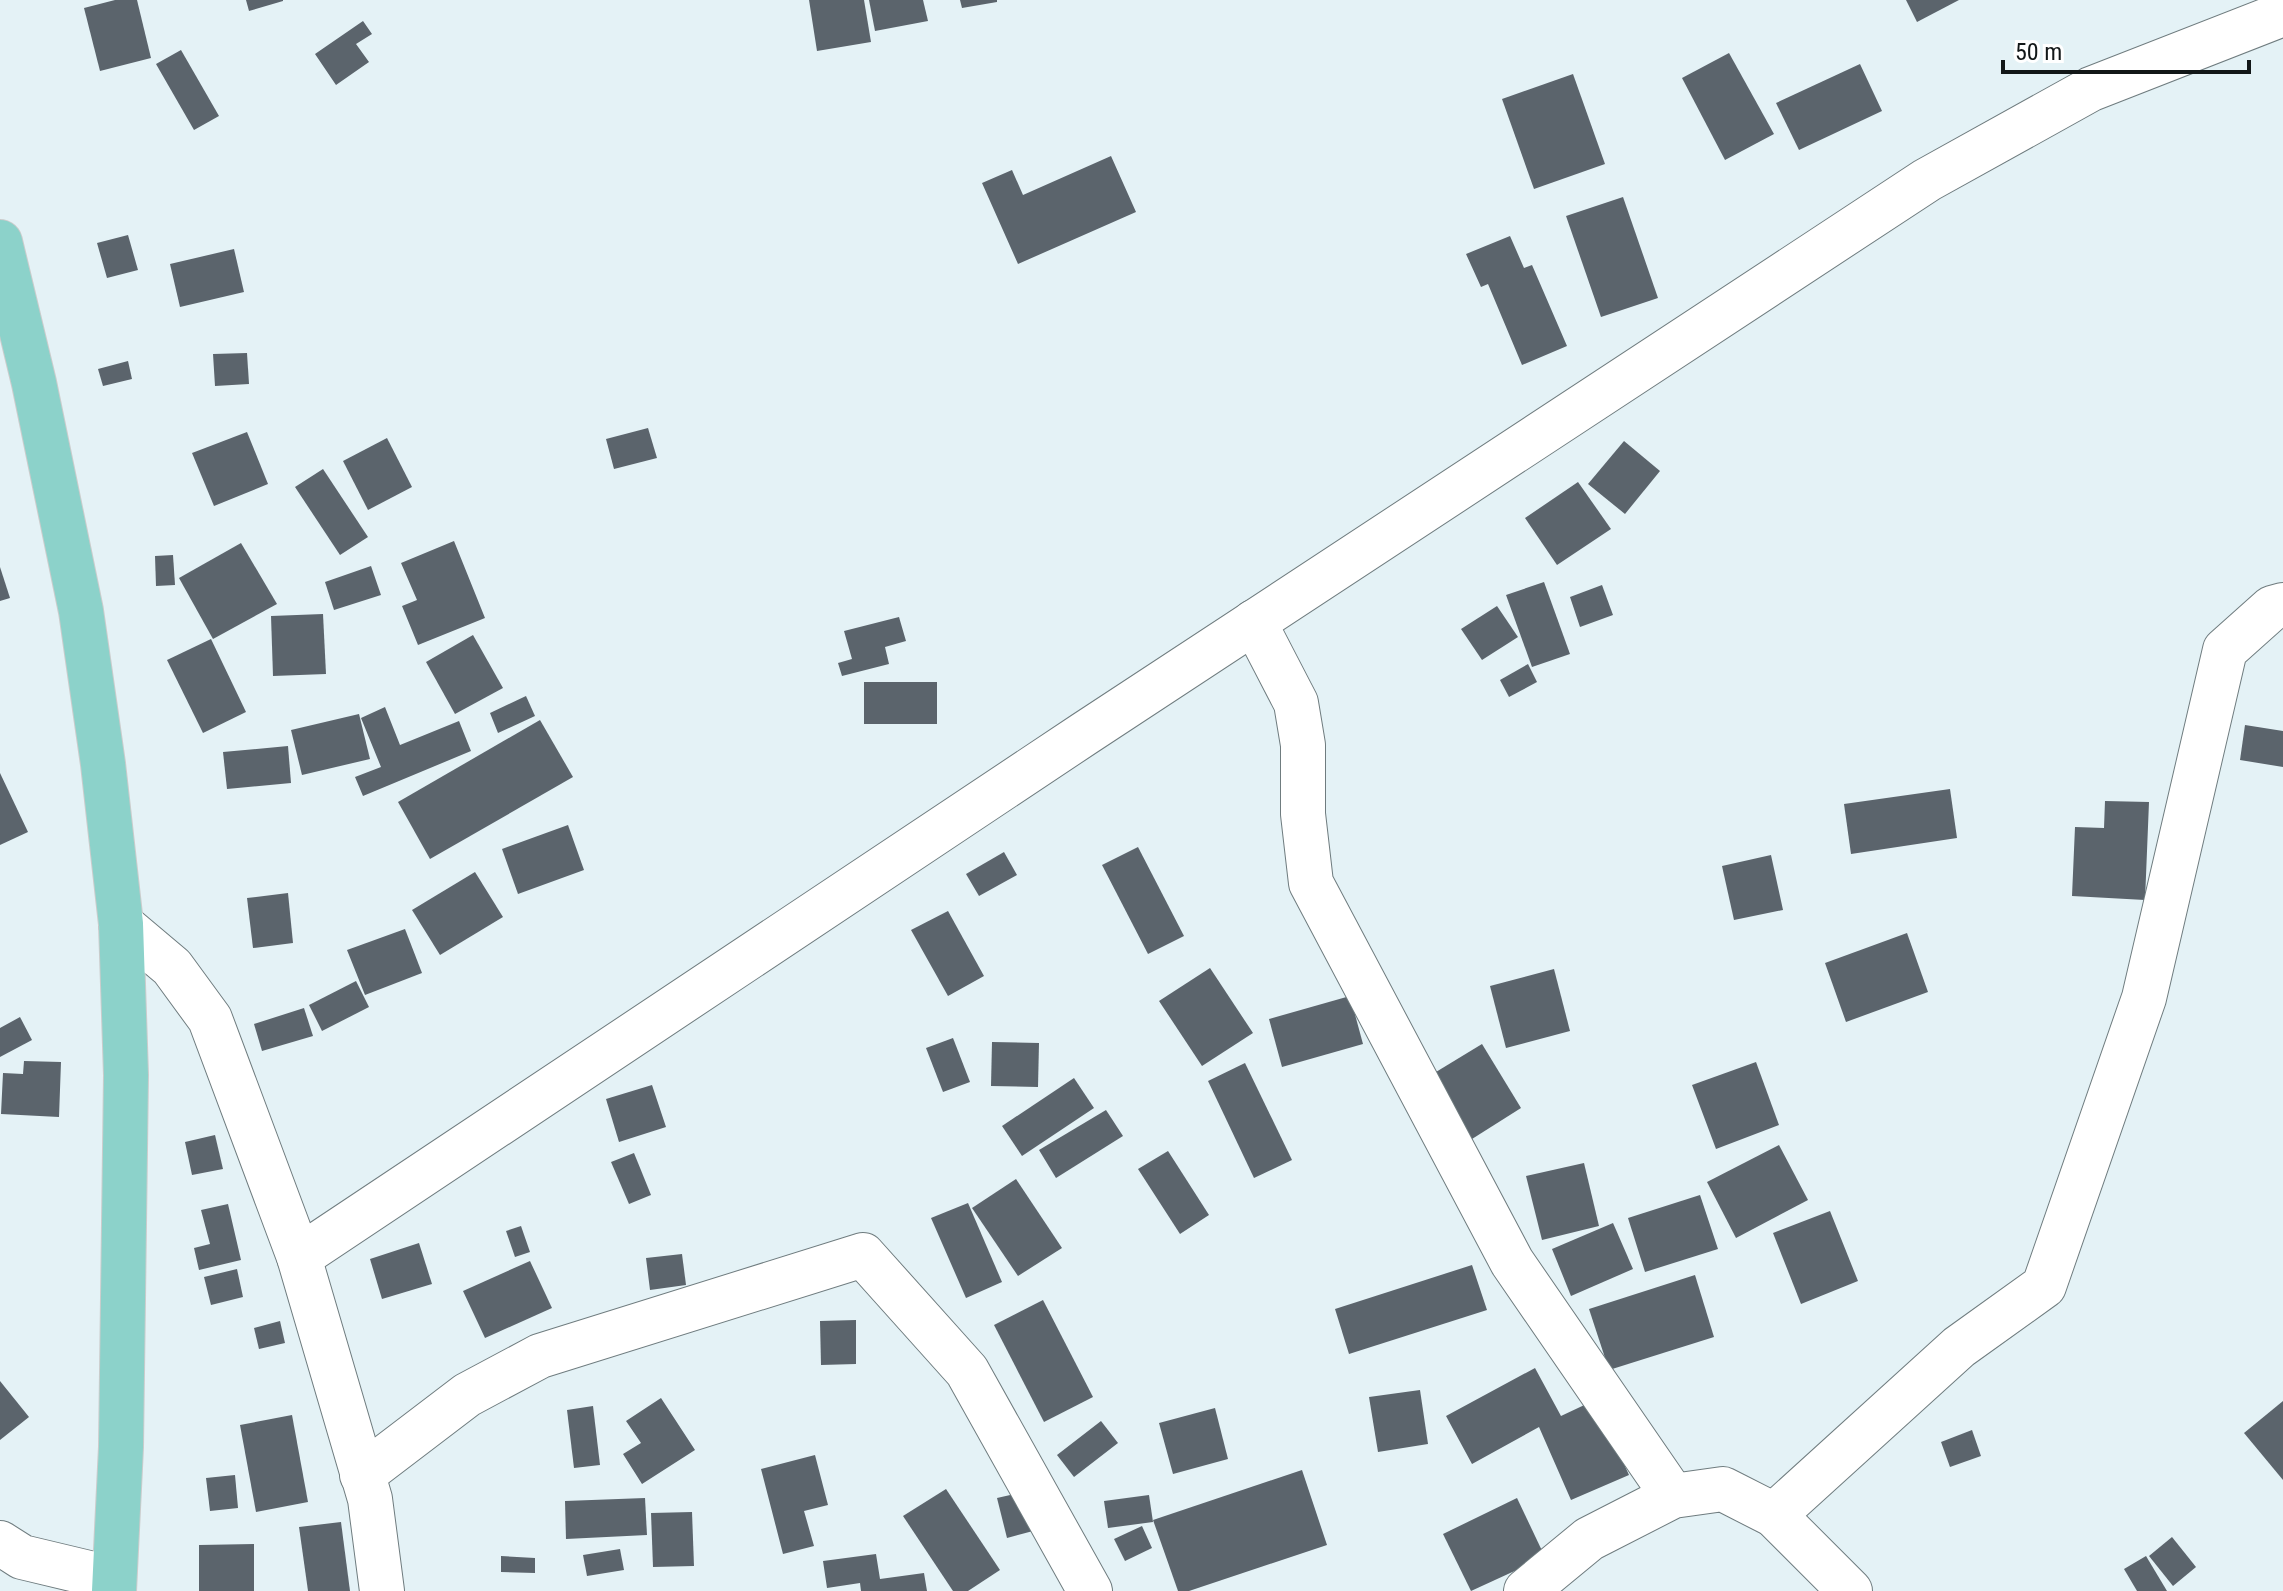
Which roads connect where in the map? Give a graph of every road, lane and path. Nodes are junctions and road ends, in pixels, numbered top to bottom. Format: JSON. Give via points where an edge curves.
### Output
{"nodes":[{"id":1,"x":2283,"y":14,"type":"edge"},
{"id":2,"x":0,"y":242,"type":"edge"},
{"id":3,"x":2283,"y":605,"type":"edge"},
{"id":4,"x":1254,"y":622,"type":"junction"},
{"id":5,"x":121,"y":924,"type":"junction"},
{"id":6,"x":299,"y":1257,"type":"junction"},
{"id":7,"x":362,"y":1475,"type":"junction"},
{"id":8,"x":1673,"y":1496,"type":"junction"},
{"id":9,"x":1774,"y":1515,"type":"junction"},
{"id":10,"x":7,"y":1559,"type":"edge"},
{"id":11,"x":114,"y":1585,"type":"edge"},
{"id":12,"x":382,"y":1591,"type":"edge"},
{"id":13,"x":1090,"y":1591,"type":"edge"},
{"id":14,"x":1526,"y":1591,"type":"edge"},
{"id":15,"x":1850,"y":1591,"type":"edge"}],
"edges":[{"from":1,"to":4,"type":"street","via":[[2091,89],[1927,180]]},
{"from":2,"to":5,"type":"main road","via":[[81,611]]},
{"from":3,"to":9,"type":"street","via":[[2272,608],[2225,650],[2144,998],[2044,1286],[1959,1347]]},
{"from":4,"to":6,"type":"street"},
{"from":4,"to":8,"type":"street","via":[[1296,703],[1311,883],[1512,1262]]},
{"from":5,"to":6,"type":"street","via":[[172,967],[210,1019]]},
{"from":5,"to":11,"type":"main road","via":[[126,1075]]},
{"from":6,"to":7,"type":"street"},
{"from":7,"to":12,"type":"street"},
{"from":7,"to":13,"type":"street","via":[[467,1395],[540,1356],[863,1255],[967,1371]]},
{"from":8,"to":9,"type":"street","via":[[1723,1489]]},
{"from":8,"to":14,"type":"street","via":[[1589,1539]]},
{"from":9,"to":15,"type":"street"},
{"from":10,"to":11,"type":"street"}]}
